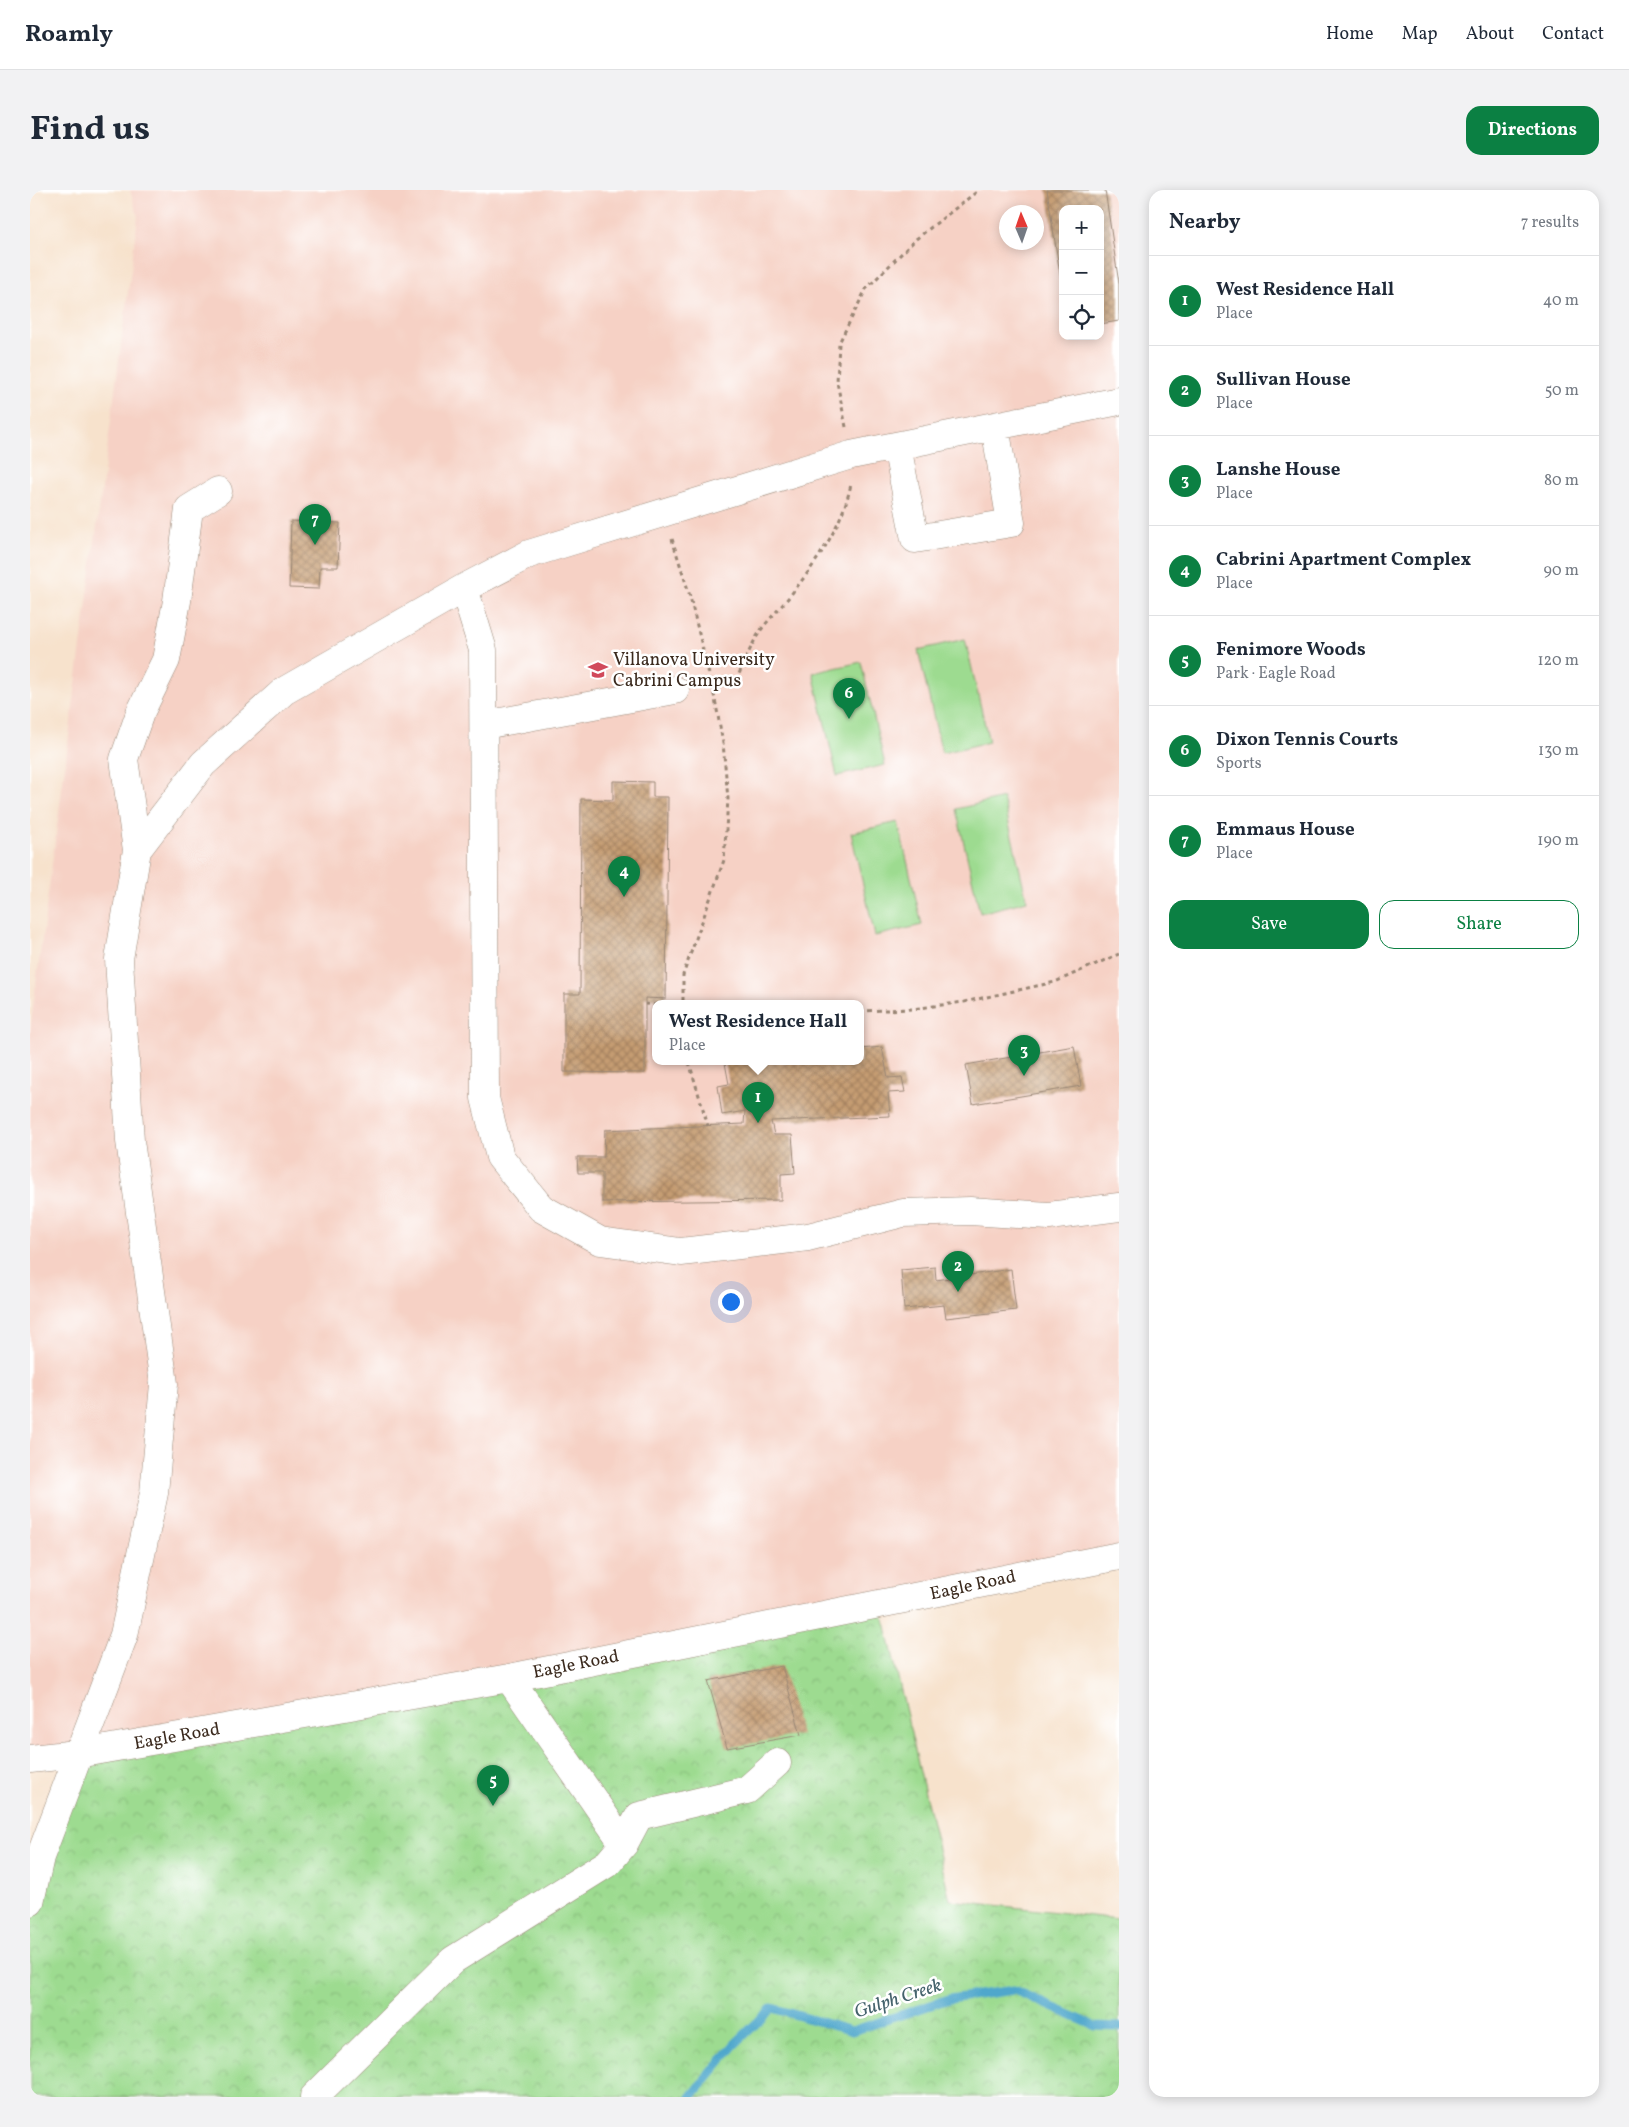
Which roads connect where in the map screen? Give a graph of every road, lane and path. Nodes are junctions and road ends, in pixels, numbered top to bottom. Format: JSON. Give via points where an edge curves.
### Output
{"nodes":[{"id":1,"x":1119,"y":400,"type":"edge"},
{"id":2,"x":995,"y":426,"type":"junction"},
{"id":3,"x":897,"y":446,"type":"junction"},
{"id":4,"x":218,"y":492,"type":"dead end"},
{"id":5,"x":663,"y":512,"type":"junction"},
{"id":6,"x":464,"y":588,"type":"junction"},
{"id":7,"x":675,"y":690,"type":"dead end"},
{"id":8,"x":484,"y":725,"type":"junction"},
{"id":9,"x":137,"y":850,"type":"junction"},
{"id":10,"x":1119,"y":954,"type":"edge"},
{"id":11,"x":683,"y":1000,"type":"edge"},
{"id":12,"x":645,"y":1004,"type":"dead end"},
{"id":13,"x":652,"y":1004,"type":"edge"},
{"id":14,"x":864,"y":1011,"type":"edge"},
{"id":15,"x":690,"y":1065,"type":"edge"},
{"id":16,"x":708,"y":1126,"type":"dead end"},
{"id":17,"x":1119,"y":1207,"type":"edge"},
{"id":18,"x":1119,"y":1556,"type":"edge"},
{"id":19,"x":509,"y":1678,"type":"junction"},
{"id":20,"x":77,"y":1754,"type":"junction"},
{"id":21,"x":30,"y":1759,"type":"edge"},
{"id":22,"x":777,"y":1763,"type":"dead end"},
{"id":23,"x":624,"y":1844,"type":"junction"},
{"id":24,"x":30,"y":1902,"type":"edge"},
{"id":25,"x":314,"y":2097,"type":"edge"}],
"edges":[{"from":1,"to":2,"type":"street"},
{"from":2,"to":3,"type":"street"},
{"from":2,"to":3,"type":"street","via":[[1011,522],[915,539]]},
{"from":3,"to":5,"type":"street","via":[[851,455]]},
{"from":4,"to":9,"type":"street","via":[[189,509],[166,660],[140,713],[124,759]]},
{"from":5,"to":6,"type":"street","via":[[529,554]]},
{"from":5,"to":11,"type":"path","via":[[689,592],[715,699],[728,799],[724,860],[683,975]]},
{"from":6,"to":8,"type":"street","via":[[483,650]]},
{"from":6,"to":9,"type":"street","via":[[284,691],[203,764]]},
{"from":7,"to":8,"type":"street"},
{"from":8,"to":17,"type":"street","via":[[486,1098],[500,1157],[541,1208],[600,1242],[681,1252],[808,1237],[903,1214],[970,1211],[1049,1216]]},
{"from":9,"to":20,"type":"street","via":[[119,959],[130,1141],[164,1384],[154,1492],[124,1634]]},
{"from":10,"to":14,"type":"path","via":[[1055,982],[964,1002]]},
{"from":12,"to":13,"type":"path"},
{"from":15,"to":16,"type":"path"},
{"from":18,"to":19,"type":"street","name":"Eagle Road"},
{"from":19,"to":20,"type":"street","name":"Eagle Road"},
{"from":19,"to":23,"type":"street"},
{"from":20,"to":21,"type":"street","name":"Eagle Road"},
{"from":20,"to":24,"type":"street","via":[[40,1857]]},
{"from":22,"to":23,"type":"street","via":[[747,1790],[639,1816]]},
{"from":23,"to":25,"type":"street","via":[[608,1863],[453,1960]]}]}
